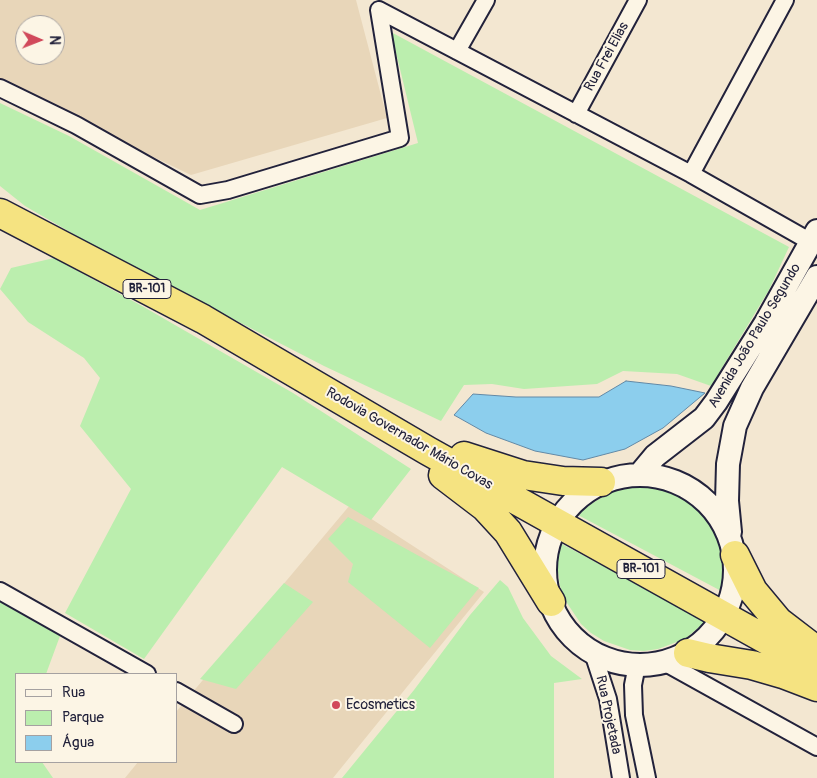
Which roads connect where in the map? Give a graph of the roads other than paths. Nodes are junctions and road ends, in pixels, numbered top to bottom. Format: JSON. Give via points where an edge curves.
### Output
{"nodes":[{"id":1,"x":486,"y":0,"type":"edge"},
{"id":2,"x":638,"y":0,"type":"edge"},
{"id":3,"x":784,"y":0,"type":"edge"},
{"id":4,"x":374,"y":5,"type":"edge"},
{"id":5,"x":457,"y":51,"type":"junction"},
{"id":6,"x":0,"y":88,"type":"edge"},
{"id":7,"x":576,"y":114,"type":"junction"},
{"id":8,"x":691,"y":174,"type":"junction"},
{"id":9,"x":0,"y":213,"type":"edge"},
{"id":10,"x":814,"y":237,"type":"edge"},
{"id":11,"x":817,"y":277,"type":"edge"},
{"id":12,"x":291,"y":372,"type":"junction"},
{"id":13,"x":640,"y":474,"type":"junction"},
{"id":14,"x":601,"y":482,"type":"junction"},
{"id":15,"x":556,"y":521,"type":"junction"},
{"id":16,"x":733,"y":546,"type":"junction"},
{"id":17,"x":0,"y":591,"type":"edge"},
{"id":18,"x":551,"y":602,"type":"junction"},
{"id":19,"x":725,"y":616,"type":"junction"},
{"id":20,"x":817,"y":651,"type":"edge"},
{"id":21,"x":593,"y":653,"type":"junction"},
{"id":22,"x":676,"y":658,"type":"junction"},
{"id":23,"x":637,"y":666,"type":"junction"},
{"id":24,"x":817,"y":668,"type":"edge"},
{"id":25,"x":144,"y":673,"type":"edge"},
{"id":26,"x":817,"y":687,"type":"edge"},
{"id":27,"x":178,"y":692,"type":"edge"},
{"id":28,"x":234,"y":724,"type":"dead end"},
{"id":29,"x":817,"y":747,"type":"edge"},
{"id":30,"x":620,"y":778,"type":"edge"},
{"id":31,"x":647,"y":778,"type":"edge"}],
"edges":[{"from":1,"to":5,"type":"street"},
{"from":2,"to":7,"type":"street","name":"Rua Frei Elias"},
{"from":3,"to":8,"type":"street"},
{"from":4,"to":5,"type":"street"},
{"from":4,"to":6,"type":"street","via":[[400,138],[228,190],[200,195],[76,125]]},
{"from":5,"to":7,"type":"street"},
{"from":7,"to":8,"type":"street"},
{"from":8,"to":10,"type":"street"},
{"from":9,"to":12,"type":"highway","name":"Rodovia Governador Mário Covas","number":"BR-101","via":[[203,318]]},
{"from":10,"to":13,"type":"main road","name":"Avenida João Paulo Segundo","via":[[716,402],[704,418],[655,456]]},
{"from":11,"to":16,"type":"main road","name":"Avenida João Paulo Segundo","via":[[752,388],[735,426],[728,464],[727,502]]},
{"from":12,"to":14,"type":"highway","via":[[363,402],[434,442],[474,460],[523,475]]},
{"from":12,"to":15,"type":"highway","name":"Rodovia Governador Mário Covas","number":"BR-101"},
{"from":12,"to":18,"type":"highway","via":[[307,387],[485,507],[508,532]]},
{"from":13,"to":14,"type":"main road","name":"Avenida João Paulo Segundo"},
{"from":13,"to":16,"type":"main road","name":"Avenida João Paulo Segundo","via":[[669,478],[695,491],[716,512]]},
{"from":14,"to":15,"type":"main road","name":"Avenida João Paulo Segundo","via":[[575,499]]},
{"from":15,"to":18,"type":"main road","via":[[547,549],[545,576]]},
{"from":15,"to":19,"type":"highway","name":"Rodovia Governador Mário Covas","number":"BR-101"},
{"from":16,"to":19,"type":"main road","name":"Avenida João Paulo Segundo","via":[[734,589]]},
{"from":16,"to":20,"type":"highway","via":[[753,591],[778,621]]},
{"from":17,"to":25,"type":"street"},
{"from":18,"to":21,"type":"main road","via":[[575,640]]},
{"from":19,"to":22,"type":"main road","name":"Avenida João Paulo Segundo","via":[[708,638]]},
{"from":19,"to":24,"type":"highway","name":"Rodovia Governador Mário Covas","number":"BR-101"},
{"from":21,"to":23,"type":"main road","via":[[614,662]]},
{"from":21,"to":30,"type":"street","name":"Rua Projetada","via":[[608,699]]},
{"from":22,"to":23,"type":"main road"},
{"from":22,"to":26,"type":"highway","via":[[709,658],[752,665]]},
{"from":22,"to":29,"type":"street"},
{"from":23,"to":31,"type":"street","name":"Rua Projetada","via":[[633,685],[634,715]]},
{"from":27,"to":28,"type":"street"}]}
